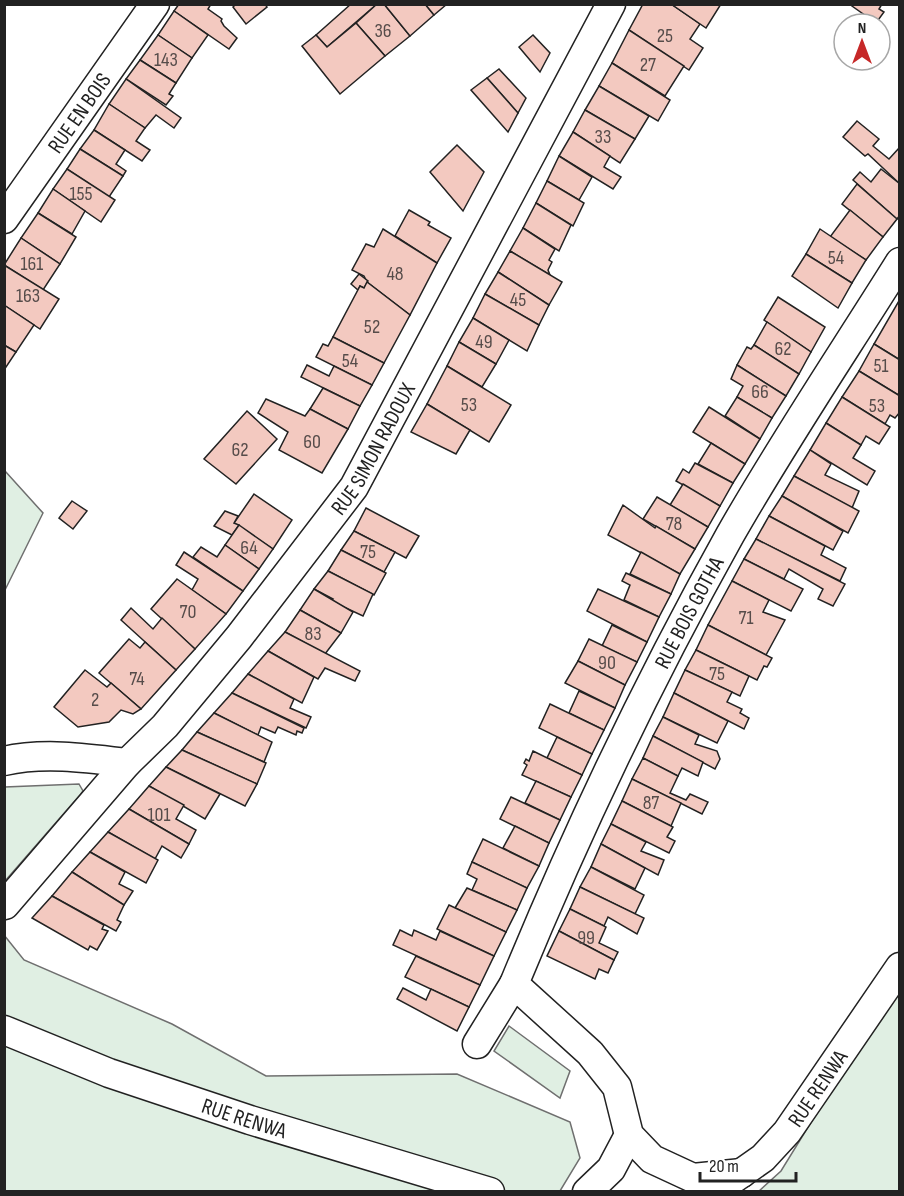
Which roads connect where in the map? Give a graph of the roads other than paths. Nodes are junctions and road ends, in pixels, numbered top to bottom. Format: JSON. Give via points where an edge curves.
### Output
{"nodes":[{"id":1,"x":155,"y":4,"type":"edge"},
{"id":2,"x":611,"y":4,"type":"edge"},
{"id":3,"x":4,"y":219,"type":"edge"},
{"id":4,"x":900,"y":262,"type":"edge"},
{"id":5,"x":14,"y":759,"type":"edge"},
{"id":6,"x":127,"y":764,"type":"junction"},
{"id":7,"x":5,"y":905,"type":"edge"},
{"id":8,"x":900,"y":968,"type":"edge"},
{"id":9,"x":513,"y":984,"type":"junction"},
{"id":10,"x":4,"y":1030,"type":"edge"},
{"id":11,"x":477,"y":1044,"type":"dead end"},
{"id":12,"x":629,"y":1135,"type":"junction"},
{"id":13,"x":742,"y":1173,"type":"junction"},
{"id":14,"x":490,"y":1191,"type":"edge"},
{"id":15,"x":587,"y":1191,"type":"edge"},
{"id":16,"x":716,"y":1191,"type":"edge"}],
"edges":[{"from":1,"to":3,"type":"street","name":"RUE EN BOIS"},
{"from":2,"to":6,"type":"street","name":"RUE SIMON RADOUX","via":[[354,487],[239,638],[165,726]]},
{"from":4,"to":9,"type":"street","name":"RUE BOIS GOTHA","via":[[731,534],[567,857]]},
{"from":5,"to":6,"type":"street","via":[[83,758]]},
{"from":6,"to":7,"type":"street","name":"RUE SIMON RADOUX"},
{"from":8,"to":13,"type":"street","name":"RUE RENWA","via":[[787,1132],[763,1158]]},
{"from":9,"to":11,"type":"street","name":"RUE BOIS GOTHA"},
{"from":9,"to":12,"type":"street","via":[[590,1053],[617,1087]]},
{"from":10,"to":14,"type":"street","name":"RUE RENWA","via":[[120,1076],[250,1120]]},
{"from":12,"to":13,"type":"street","via":[[652,1159],[693,1178]]},
{"from":12,"to":15,"type":"street","via":[[610,1169]]},
{"from":13,"to":16,"type":"street","name":"RUE RENWA"}]}
